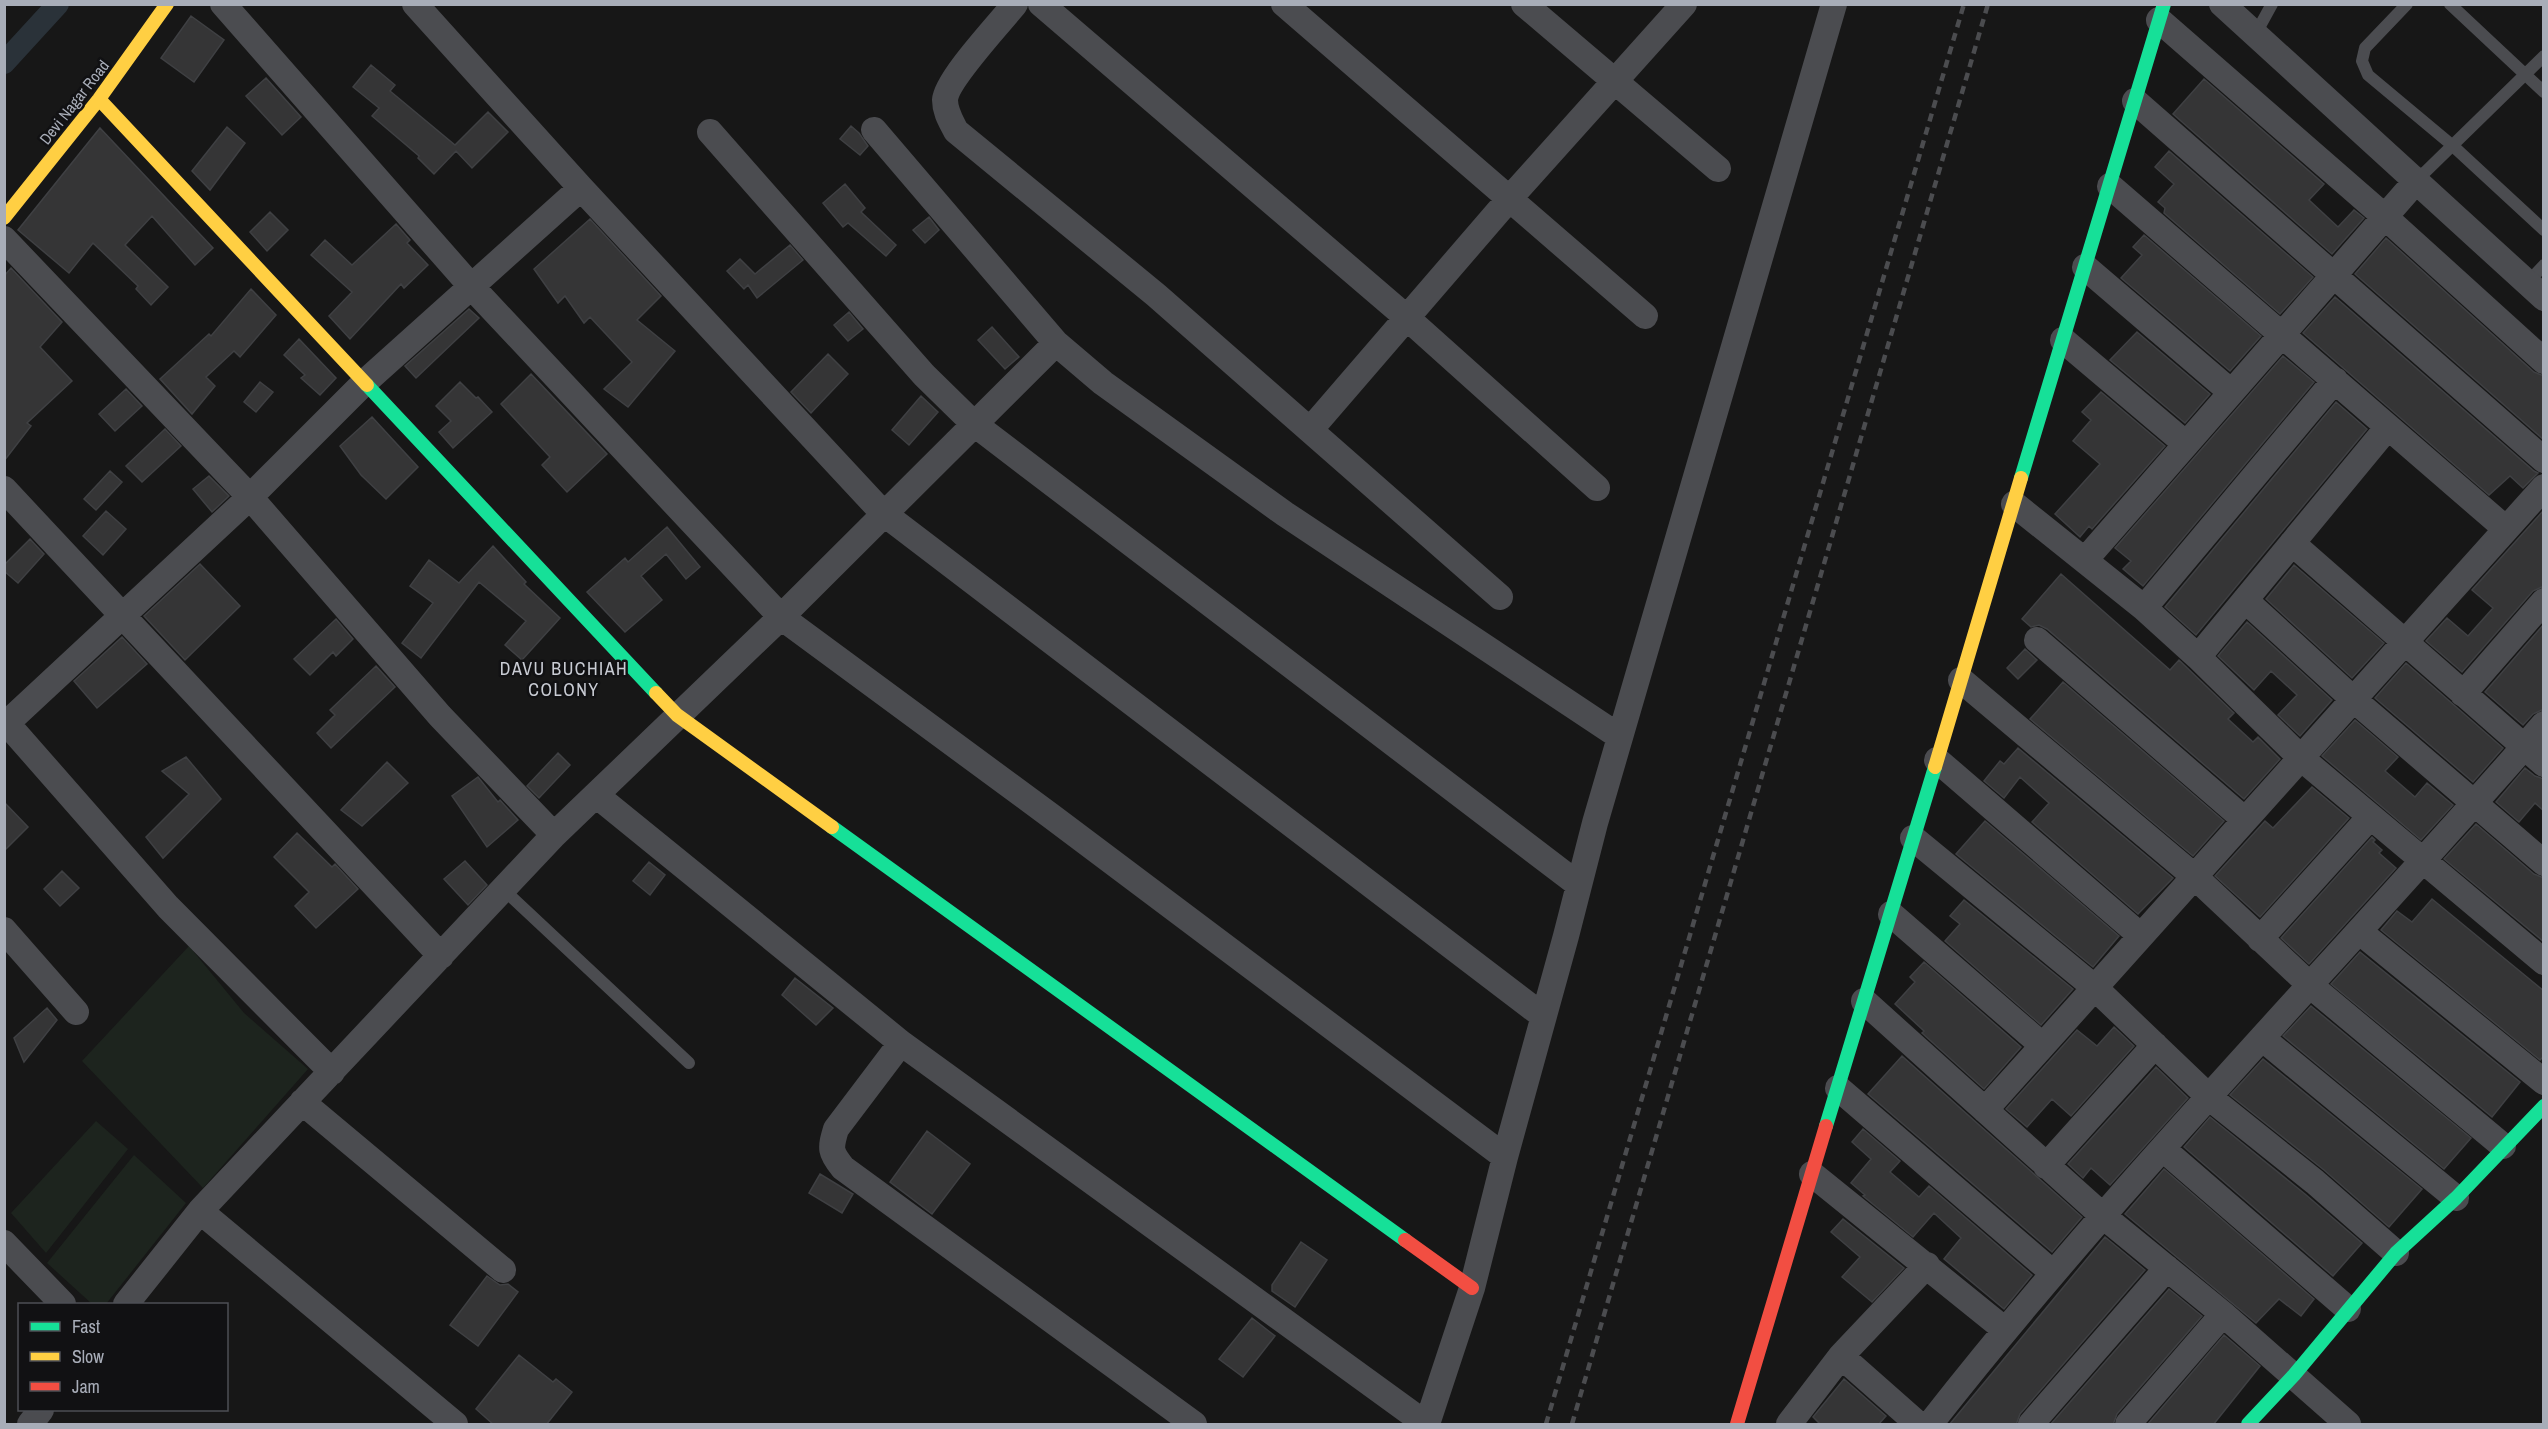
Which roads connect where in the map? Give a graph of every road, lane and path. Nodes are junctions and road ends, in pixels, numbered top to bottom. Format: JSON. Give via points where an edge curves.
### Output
{"nodes":[{"id":1,"x":167,"y":4,"type":"edge"},
{"id":2,"x":223,"y":4,"type":"edge"},
{"id":3,"x":415,"y":4,"type":"edge"},
{"id":4,"x":1015,"y":4,"type":"edge"},
{"id":5,"x":1041,"y":4,"type":"edge"},
{"id":6,"x":1284,"y":4,"type":"edge"},
{"id":7,"x":1524,"y":4,"type":"edge"},
{"id":8,"x":1684,"y":4,"type":"edge"},
{"id":9,"x":1834,"y":4,"type":"edge"},
{"id":10,"x":2222,"y":4,"type":"edge"},
{"id":11,"x":2272,"y":4,"type":"edge"},
{"id":12,"x":2407,"y":4,"type":"edge"},
{"id":13,"x":2450,"y":4,"type":"edge"},
{"id":14,"x":2162,"y":12,"type":"edge"},
{"id":15,"x":2255,"y":34,"type":"junction"},
{"id":16,"x":2544,"y":56,"type":"edge"},
{"id":17,"x":2525,"y":74,"type":"junction"},
{"id":18,"x":1614,"y":81,"type":"junction"},
{"id":19,"x":2544,"y":92,"type":"edge"},
{"id":20,"x":99,"y":99,"type":"junction"},
{"id":21,"x":2135,"y":100,"type":"junction"},
{"id":22,"x":874,"y":130,"type":"dead end"},
{"id":23,"x":710,"y":132,"type":"dead end"},
{"id":24,"x":2452,"y":146,"type":"junction"},
{"id":25,"x":1718,"y":169,"type":"dead end"},
{"id":26,"x":2416,"y":180,"type":"junction"},
{"id":27,"x":2110,"y":186,"type":"junction"},
{"id":28,"x":581,"y":188,"type":"junction"},
{"id":29,"x":1510,"y":198,"type":"junction"},
{"id":30,"x":2385,"y":216,"type":"junction"},
{"id":31,"x":4,"y":218,"type":"edge"},
{"id":32,"x":2544,"y":230,"type":"edge"},
{"id":33,"x":4,"y":239,"type":"edge"},
{"id":34,"x":2085,"y":267,"type":"junction"},
{"id":35,"x":2333,"y":275,"type":"junction"},
{"id":36,"x":2538,"y":282,"type":"edge"},
{"id":37,"x":470,"y":285,"type":"junction"},
{"id":38,"x":1645,"y":316,"type":"dead end"},
{"id":39,"x":1406,"y":317,"type":"junction"},
{"id":40,"x":2282,"y":334,"type":"junction"},
{"id":41,"x":2063,"y":340,"type":"junction"},
{"id":42,"x":1056,"y":343,"type":"junction"},
{"id":43,"x":2544,"y":361,"type":"edge"},
{"id":44,"x":2335,"y":380,"type":"junction"},
{"id":45,"x":364,"y":382,"type":"junction"},
{"id":46,"x":2231,"y":392,"type":"junction"},
{"id":47,"x":974,"y":423,"type":"junction"},
{"id":48,"x":2388,"y":427,"type":"junction"},
{"id":49,"x":1310,"y":430,"type":"junction"},
{"id":50,"x":2186,"y":444,"type":"junction"},
{"id":51,"x":2544,"y":460,"type":"edge"},
{"id":52,"x":2544,"y":487,"type":"edge"},
{"id":53,"x":1598,"y":488,"type":"dead end"},
{"id":54,"x":4,"y":489,"type":"edge"},
{"id":55,"x":250,"y":497,"type":"junction"},
{"id":56,"x":2014,"y":504,"type":"junction"},
{"id":57,"x":883,"y":513,"type":"junction"},
{"id":58,"x":2506,"y":529,"type":"junction"},
{"id":59,"x":2292,"y":543,"type":"junction"},
{"id":60,"x":2085,"y":560,"type":"junction"},
{"id":61,"x":1500,"y":597,"type":"dead end"},
{"id":62,"x":2246,"y":600,"type":"junction"},
{"id":63,"x":2544,"y":601,"type":"edge"},
{"id":64,"x":2144,"y":608,"type":"junction"},
{"id":65,"x":122,"y":616,"type":"junction"},
{"id":66,"x":781,"y":617,"type":"junction"},
{"id":67,"x":2037,"y":640,"type":"dead end"},
{"id":68,"x":2404,"y":642,"type":"junction"},
{"id":69,"x":2198,"y":657,"type":"junction"},
{"id":70,"x":1961,"y":680,"type":"junction"},
{"id":71,"x":2463,"y":694,"type":"junction"},
{"id":72,"x":2353,"y":699,"type":"junction"},
{"id":73,"x":677,"y":715,"type":"junction"},
{"id":74,"x":6,"y":722,"type":"edge"},
{"id":75,"x":2544,"y":724,"type":"edge"},
{"id":76,"x":1620,"y":737,"type":"junction"},
{"id":77,"x":2524,"y":747,"type":"junction"},
{"id":78,"x":2301,"y":758,"type":"junction"},
{"id":79,"x":1936,"y":760,"type":"junction"},
{"id":80,"x":2544,"y":764,"type":"edge"},
{"id":81,"x":596,"y":795,"type":"junction"},
{"id":82,"x":2474,"y":804,"type":"junction"},
{"id":83,"x":2370,"y":817,"type":"junction"},
{"id":84,"x":2245,"y":820,"type":"junction"},
{"id":85,"x":554,"y":835,"type":"junction"},
{"id":86,"x":1913,"y":838,"type":"junction"},
{"id":87,"x":2422,"y":862,"type":"junction"},
{"id":88,"x":2544,"y":863,"type":"edge"},
{"id":89,"x":2194,"y":876,"type":"junction"},
{"id":90,"x":1580,"y":885,"type":"junction"},
{"id":91,"x":502,"y":889,"type":"junction"},
{"id":92,"x":1891,"y":914,"type":"junction"},
{"id":93,"x":4,"y":930,"type":"edge"},
{"id":94,"x":2360,"y":932,"type":"junction"},
{"id":95,"x":2141,"y":936,"type":"junction"},
{"id":96,"x":2260,"y":939,"type":"junction"},
{"id":97,"x":441,"y":956,"type":"junction"},
{"id":98,"x":2544,"y":962,"type":"edge"},
{"id":99,"x":2311,"y":986,"type":"junction"},
{"id":100,"x":2094,"y":987,"type":"junction"},
{"id":101,"x":1864,"y":1000,"type":"junction"},
{"id":102,"x":76,"y":1012,"type":"dead end"},
{"id":103,"x":1543,"y":1016,"type":"junction"},
{"id":104,"x":2263,"y":1039,"type":"junction"},
{"id":105,"x":901,"y":1043,"type":"junction"},
{"id":106,"x":2042,"y":1045,"type":"junction"},
{"id":107,"x":2155,"y":1045,"type":"junction"},
{"id":108,"x":689,"y":1063,"type":"dead end"},
{"id":109,"x":332,"y":1072,"type":"junction"},
{"id":110,"x":2544,"y":1082,"type":"edge"},
{"id":111,"x":1839,"y":1088,"type":"junction"},
{"id":112,"x":2210,"y":1098,"type":"junction"},
{"id":113,"x":302,"y":1102,"type":"junction"},
{"id":114,"x":2544,"y":1106,"type":"edge"},
{"id":115,"x":1985,"y":1110,"type":"junction"},
{"id":116,"x":2503,"y":1146,"type":"junction"},
{"id":117,"x":2163,"y":1149,"type":"junction"},
{"id":118,"x":1505,"y":1157,"type":"junction"},
{"id":119,"x":2046,"y":1166,"type":"junction"},
{"id":120,"x":1812,"y":1174,"type":"junction"},
{"id":121,"x":2456,"y":1198,"type":"junction"},
{"id":122,"x":200,"y":1211,"type":"junction"},
{"id":123,"x":2103,"y":1216,"type":"junction"},
{"id":124,"x":4,"y":1243,"type":"edge"},
{"id":125,"x":2396,"y":1253,"type":"junction"},
{"id":126,"x":1927,"y":1265,"type":"junction"},
{"id":127,"x":2167,"y":1268,"type":"junction"},
{"id":128,"x":503,"y":1270,"type":"dead end"},
{"id":129,"x":2053,"y":1273,"type":"junction"},
{"id":130,"x":1472,"y":1288,"type":"junction"},
{"id":131,"x":61,"y":1303,"type":"edge"},
{"id":132,"x":128,"y":1303,"type":"edge"},
{"id":133,"x":2348,"y":1309,"type":"junction"},
{"id":134,"x":2223,"y":1314,"type":"junction"},
{"id":135,"x":2004,"y":1329,"type":"junction"},
{"id":136,"x":1841,"y":1356,"type":"junction"},
{"id":137,"x":2294,"y":1375,"type":"junction"},
{"id":138,"x":40,"y":1411,"type":"edge"},
{"id":139,"x":1798,"y":1421,"type":"edge"},
{"id":140,"x":30,"y":1425,"type":"edge"},
{"id":141,"x":455,"y":1425,"type":"edge"},
{"id":142,"x":1194,"y":1425,"type":"edge"},
{"id":143,"x":1427,"y":1425,"type":"edge"},
{"id":144,"x":1737,"y":1425,"type":"edge"},
{"id":145,"x":1918,"y":1425,"type":"edge"},
{"id":146,"x":1930,"y":1425,"type":"edge"},
{"id":147,"x":2031,"y":1425,"type":"edge"},
{"id":148,"x":2128,"y":1425,"type":"edge"},
{"id":149,"x":2248,"y":1425,"type":"edge"},
{"id":150,"x":2348,"y":1425,"type":"edge"}],
"edges":[{"from":1,"to":20,"type":"street","name":"Devi Nagar Road"},
{"from":2,"to":37,"type":"street"},
{"from":3,"to":28,"type":"street"},
{"from":4,"to":49,"type":"street","via":[[954,78],[945,98],[947,115],[956,131],[1156,295]]},
{"from":5,"to":39,"type":"street"},
{"from":6,"to":29,"type":"street"},
{"from":7,"to":18,"type":"street"},
{"from":8,"to":18,"type":"street"},
{"from":9,"to":76,"type":"street"},
{"from":10,"to":15,"type":"street"},
{"from":11,"to":15,"type":"lane"},
{"from":12,"to":24,"type":"lane","via":[[2364,48],[2362,60],[2368,75]]},
{"from":13,"to":17,"type":"lane"},
{"from":14,"to":21,"type":"street"},
{"from":14,"to":30,"type":"street"},
{"from":15,"to":26,"type":"street"},
{"from":16,"to":17,"type":"lane"},
{"from":17,"to":19,"type":"lane"},
{"from":17,"to":24,"type":"lane"},
{"from":18,"to":25,"type":"street"},
{"from":18,"to":29,"type":"street"},
{"from":20,"to":31,"type":"street","name":"Devi Nagar Road"},
{"from":20,"to":45,"type":"street"},
{"from":21,"to":27,"type":"street"},
{"from":21,"to":35,"type":"street"},
{"from":22,"to":42,"type":"street"},
{"from":23,"to":47,"type":"street","via":[[924,375]]},
{"from":24,"to":26,"type":"lane"},
{"from":24,"to":32,"type":"lane"},
{"from":26,"to":30,"type":"street"},
{"from":26,"to":36,"type":"street"},
{"from":27,"to":34,"type":"street"},
{"from":27,"to":40,"type":"street"},
{"from":28,"to":37,"type":"street"},
{"from":28,"to":57,"type":"street"},
{"from":29,"to":38,"type":"street"},
{"from":29,"to":39,"type":"street"},
{"from":30,"to":35,"type":"street"},
{"from":30,"to":43,"type":"street"},
{"from":33,"to":55,"type":"street"},
{"from":34,"to":41,"type":"street"},
{"from":34,"to":46,"type":"street"},
{"from":35,"to":40,"type":"street"},
{"from":35,"to":51,"type":"street"},
{"from":37,"to":45,"type":"street"},
{"from":37,"to":66,"type":"street"},
{"from":39,"to":49,"type":"street"},
{"from":39,"to":53,"type":"street"},
{"from":40,"to":44,"type":"street"},
{"from":40,"to":46,"type":"street"},
{"from":41,"to":50,"type":"street"},
{"from":41,"to":56,"type":"street"},
{"from":42,"to":47,"type":"street"},
{"from":42,"to":76,"type":"street","via":[[1103,383],[1285,514]]},
{"from":44,"to":48,"type":"street"},
{"from":44,"to":64,"type":"street"},
{"from":45,"to":55,"type":"street"},
{"from":45,"to":73,"type":"street"},
{"from":46,"to":50,"type":"street"},
{"from":47,"to":57,"type":"street"},
{"from":47,"to":90,"type":"street"},
{"from":48,"to":58,"type":"street"},
{"from":48,"to":59,"type":"street"},
{"from":49,"to":61,"type":"street"},
{"from":50,"to":60,"type":"street"},
{"from":52,"to":58,"type":"street"},
{"from":54,"to":65,"type":"street"},
{"from":55,"to":65,"type":"street"},
{"from":55,"to":85,"type":"street","via":[[440,716]]},
{"from":56,"to":60,"type":"street"},
{"from":56,"to":70,"type":"street"},
{"from":57,"to":66,"type":"street"},
{"from":57,"to":103,"type":"street"},
{"from":58,"to":68,"type":"street"},
{"from":59,"to":62,"type":"street"},
{"from":59,"to":68,"type":"street"},
{"from":60,"to":64,"type":"street"},
{"from":62,"to":69,"type":"street"},
{"from":62,"to":72,"type":"street"},
{"from":63,"to":71,"type":"street"},
{"from":64,"to":69,"type":"street"},
{"from":65,"to":74,"type":"street"},
{"from":65,"to":97,"type":"street"},
{"from":66,"to":73,"type":"street"},
{"from":66,"to":118,"type":"street"},
{"from":67,"to":84,"type":"street"},
{"from":68,"to":71,"type":"street"},
{"from":68,"to":72,"type":"street"},
{"from":69,"to":78,"type":"street"},
{"from":70,"to":79,"type":"street"},
{"from":70,"to":89,"type":"street"},
{"from":71,"to":77,"type":"street"},
{"from":72,"to":78,"type":"street"},
{"from":72,"to":82,"type":"street"},
{"from":73,"to":81,"type":"street"},
{"from":73,"to":130,"type":"street"},
{"from":74,"to":109,"type":"street","via":[[168,907]]},
{"from":75,"to":77,"type":"street"},
{"from":76,"to":90,"type":"street"},
{"from":77,"to":80,"type":"street"},
{"from":77,"to":82,"type":"street"},
{"from":78,"to":83,"type":"street"},
{"from":78,"to":84,"type":"street"},
{"from":79,"to":86,"type":"street"},
{"from":79,"to":95,"type":"street"},
{"from":81,"to":85,"type":"street"},
{"from":81,"to":105,"type":"street"},
{"from":82,"to":87,"type":"street"},
{"from":82,"to":88,"type":"street"},
{"from":83,"to":87,"type":"street"},
{"from":83,"to":96,"type":"street"},
{"from":84,"to":89,"type":"street"},
{"from":85,"to":91,"type":"street"},
{"from":86,"to":92,"type":"street"},
{"from":86,"to":100,"type":"street"},
{"from":87,"to":94,"type":"street"},
{"from":87,"to":98,"type":"street"},
{"from":89,"to":95,"type":"street"},
{"from":89,"to":96,"type":"street"},
{"from":90,"to":103,"type":"street"},
{"from":91,"to":97,"type":"street"},
{"from":91,"to":108,"type":"lane"},
{"from":92,"to":101,"type":"street"},
{"from":92,"to":106,"type":"street"},
{"from":93,"to":102,"type":"street"},
{"from":94,"to":99,"type":"street"},
{"from":94,"to":110,"type":"street"},
{"from":95,"to":100,"type":"street"},
{"from":96,"to":99,"type":"street"},
{"from":97,"to":109,"type":"street"},
{"from":99,"to":104,"type":"street"},
{"from":99,"to":116,"type":"street"},
{"from":100,"to":106,"type":"street"},
{"from":100,"to":107,"type":"street"},
{"from":101,"to":111,"type":"street"},
{"from":101,"to":115,"type":"street"},
{"from":103,"to":118,"type":"street"},
{"from":104,"to":112,"type":"street"},
{"from":104,"to":121,"type":"street"},
{"from":105,"to":142,"type":"street","via":[[836,1129],[832,1155],[843,1168]]},
{"from":105,"to":143,"type":"street"},
{"from":106,"to":115,"type":"street"},
{"from":107,"to":112,"type":"street"},
{"from":107,"to":119,"type":"street"},
{"from":109,"to":113,"type":"street"},
{"from":111,"to":120,"type":"street"},
{"from":111,"to":129,"type":"street"},
{"from":112,"to":117,"type":"street"},
{"from":112,"to":125,"type":"street"},
{"from":113,"to":122,"type":"street"},
{"from":113,"to":128,"type":"street"},
{"from":114,"to":116,"type":"street"},
{"from":115,"to":119,"type":"street"},
{"from":116,"to":121,"type":"street"},
{"from":117,"to":123,"type":"street"},
{"from":117,"to":133,"type":"street"},
{"from":118,"to":130,"type":"street"},
{"from":119,"to":123,"type":"street"},
{"from":120,"to":126,"type":"street"},
{"from":120,"to":144,"type":"street"},
{"from":121,"to":125,"type":"street"},
{"from":122,"to":132,"type":"street"},
{"from":122,"to":141,"type":"street"},
{"from":123,"to":127,"type":"street"},
{"from":123,"to":129,"type":"street"},
{"from":124,"to":131,"type":"street"},
{"from":125,"to":133,"type":"street"},
{"from":126,"to":135,"type":"street"},
{"from":126,"to":136,"type":"street"},
{"from":127,"to":134,"type":"street"},
{"from":127,"to":147,"type":"street"},
{"from":129,"to":135,"type":"street"},
{"from":130,"to":143,"type":"street"},
{"from":133,"to":137,"type":"street"},
{"from":134,"to":137,"type":"street"},
{"from":134,"to":148,"type":"street"},
{"from":135,"to":146,"type":"street"},
{"from":136,"to":139,"type":"street"},
{"from":136,"to":145,"type":"street"},
{"from":137,"to":149,"type":"street"},
{"from":137,"to":150,"type":"street"},
{"from":138,"to":140,"type":"street"}]}
